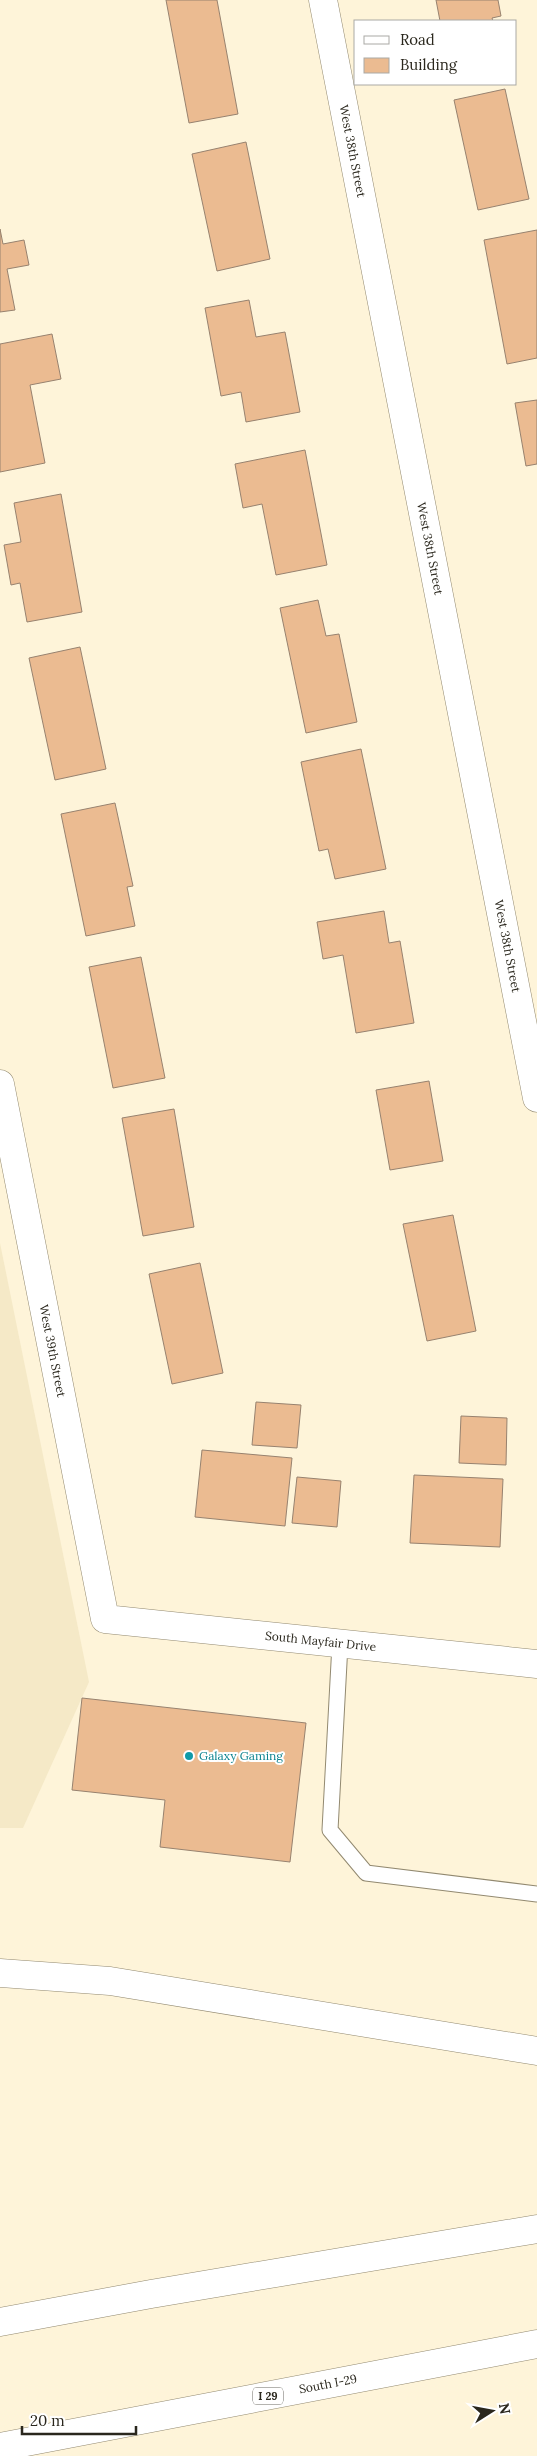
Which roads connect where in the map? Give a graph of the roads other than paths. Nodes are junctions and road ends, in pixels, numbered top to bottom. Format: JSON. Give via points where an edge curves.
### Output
{"nodes":[{"id":1,"x":323,"y":0,"type":"edge"},
{"id":2,"x":0,"y":1084,"type":"edge"},
{"id":3,"x":537,"y":1098,"type":"edge"},
{"id":4,"x":7,"y":1161,"type":"edge"},
{"id":5,"x":105,"y":1619,"type":"joint"},
{"id":6,"x":340,"y":1644,"type":"junction"},
{"id":7,"x":537,"y":1664,"type":"edge"},
{"id":8,"x":537,"y":1894,"type":"edge"},
{"id":9,"x":0,"y":1972,"type":"edge"},
{"id":10,"x":537,"y":2051,"type":"edge"},
{"id":11,"x":537,"y":2229,"type":"edge"},
{"id":12,"x":0,"y":2322,"type":"edge"},
{"id":13,"x":537,"y":2344,"type":"edge"},
{"id":14,"x":0,"y":2447,"type":"edge"}],
"edges":[{"from":1,"to":3,"type":"main road","name":"West 38th Street"},
{"from":2,"to":4,"type":"main road","name":"West 39th Street"},
{"from":4,"to":5,"type":"main road","name":"West 39th Street"},
{"from":5,"to":6,"type":"main road","name":"South Mayfair Drive"},
{"from":6,"to":7,"type":"main road","name":"South Mayfair Drive"},
{"from":6,"to":8,"type":"lane","via":[[330,1830],[366,1873]]},
{"from":9,"to":10,"type":"main road","via":[[110,1981]]},
{"from":11,"to":12,"type":"main road"},
{"from":13,"to":14,"type":"main road","name":"South I-29","number":"I 29"}]}
